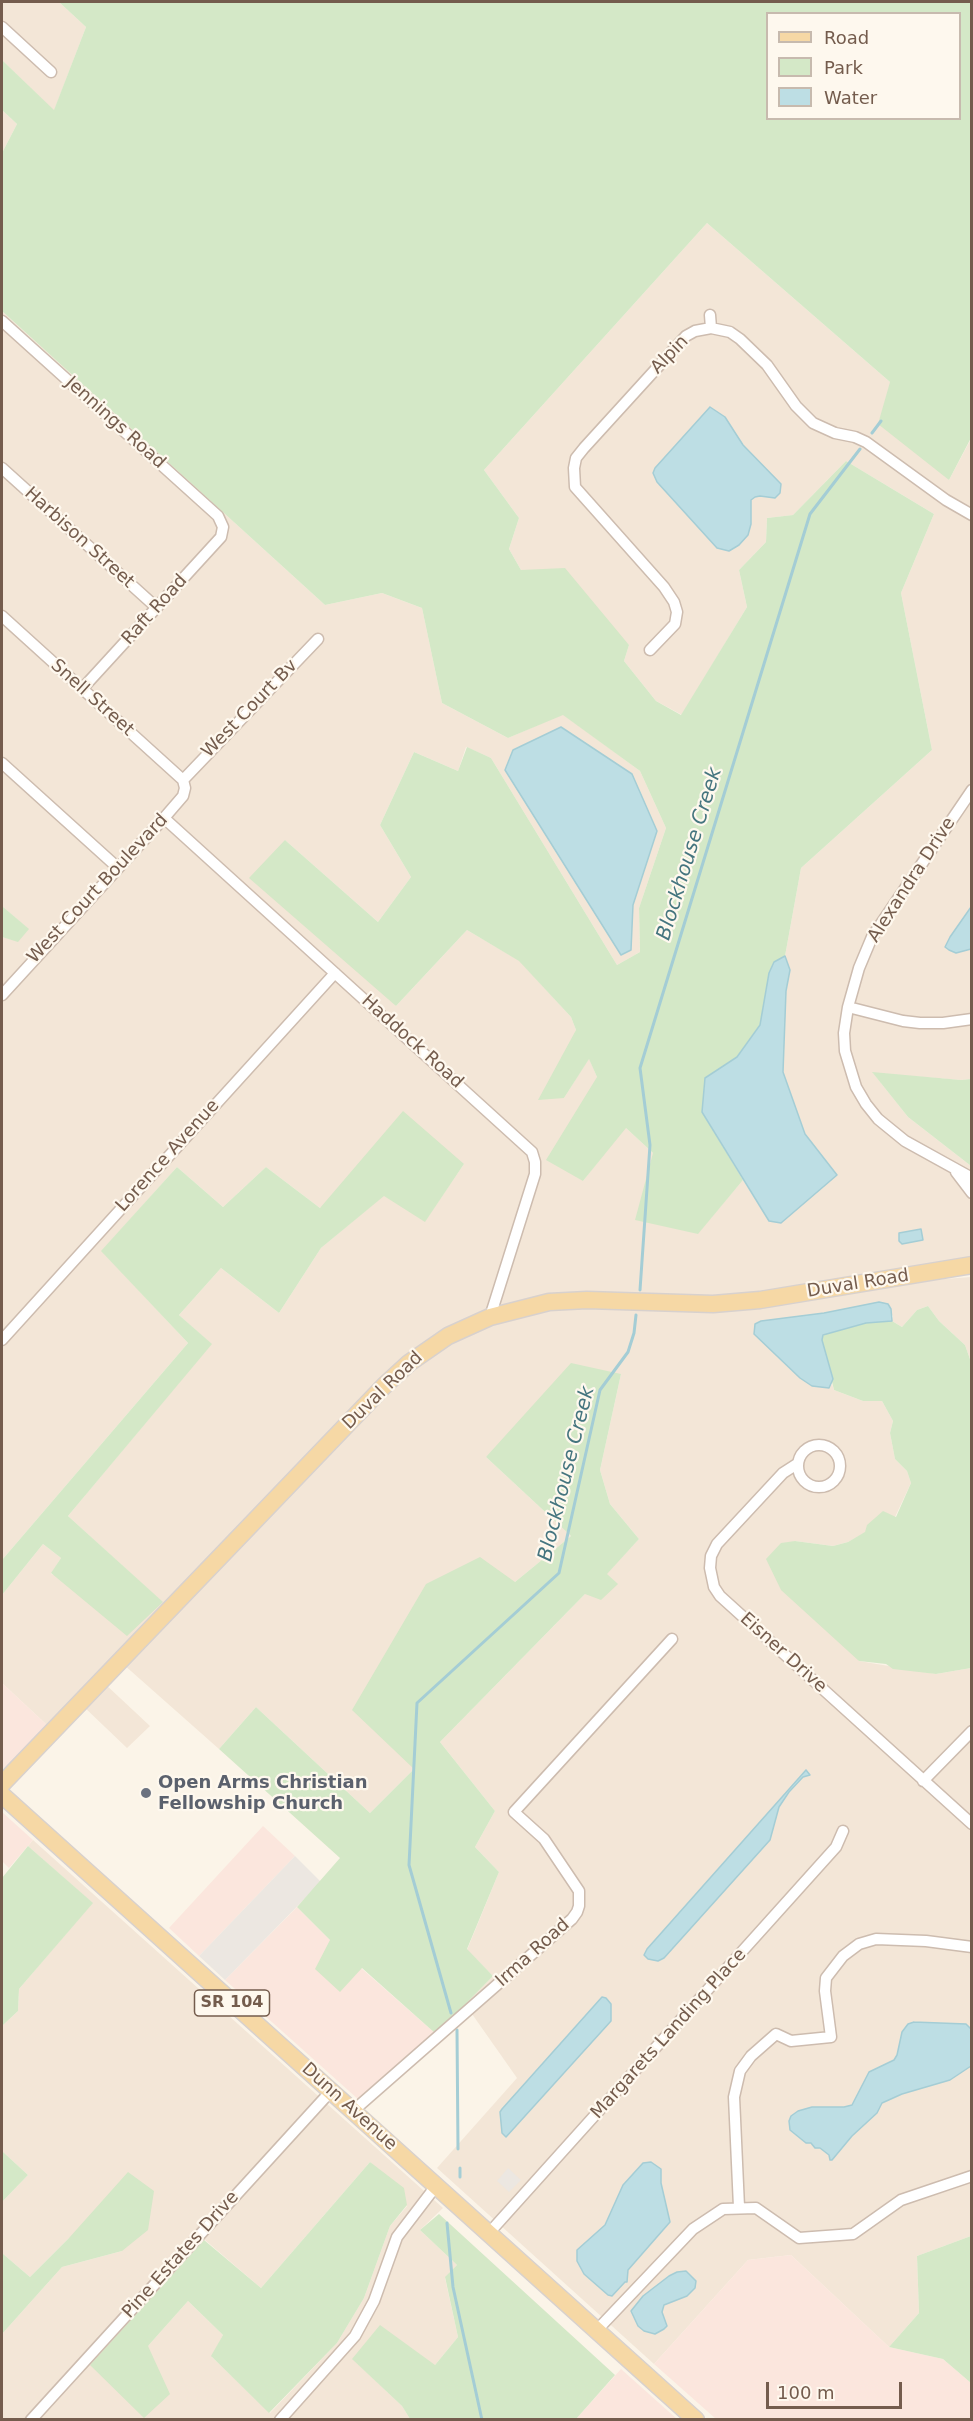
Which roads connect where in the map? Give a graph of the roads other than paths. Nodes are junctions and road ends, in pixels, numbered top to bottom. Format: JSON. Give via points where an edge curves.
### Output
{"nodes":[{"id":1,"x":2,"y":27,"type":"edge"},
{"id":2,"x":51,"y":72,"type":"dead end"},
{"id":3,"x":710,"y":315,"type":"dead end"},
{"id":4,"x":2,"y":321,"type":"edge"},
{"id":5,"x":711,"y":328,"type":"junction"},
{"id":6,"x":2,"y":468,"type":"edge"},
{"id":7,"x":972,"y":515,"type":"edge"},
{"id":8,"x":223,"y":527,"type":"joint"},
{"id":9,"x":157,"y":608,"type":"junction"},
{"id":10,"x":2,"y":616,"type":"edge"},
{"id":11,"x":318,"y":639,"type":"dead end"},
{"id":12,"x":650,"y":650,"type":"dead end"},
{"id":13,"x":82,"y":689,"type":"junction"},
{"id":14,"x":2,"y":763,"type":"edge"},
{"id":15,"x":183,"y":780,"type":"junction"},
{"id":16,"x":972,"y":790,"type":"edge"},
{"id":17,"x":164,"y":818,"type":"junction"},
{"id":18,"x":117,"y":867,"type":"junction"},
{"id":19,"x":335,"y":973,"type":"junction"},
{"id":20,"x":2,"y":995,"type":"edge"},
{"id":21,"x":848,"y":1007,"type":"junction"},
{"id":22,"x":972,"y":1019,"type":"edge"},
{"id":23,"x":952,"y":1167,"type":"junction"},
{"id":24,"x":972,"y":1178,"type":"edge"},
{"id":25,"x":972,"y":1193,"type":"edge"},
{"id":26,"x":972,"y":1265,"type":"edge"},
{"id":27,"x":490,"y":1317,"type":"junction"},
{"id":28,"x":2,"y":1340,"type":"edge"},
{"id":29,"x":797,"y":1464,"type":"junction"},
{"id":30,"x":672,"y":1639,"type":"dead end"},
{"id":31,"x":972,"y":1731,"type":"edge"},
{"id":32,"x":923,"y":1780,"type":"junction"},
{"id":33,"x":2,"y":1784,"type":"edge"},
{"id":34,"x":2,"y":1795,"type":"edge"},
{"id":35,"x":972,"y":1824,"type":"edge"},
{"id":36,"x":843,"y":1831,"type":"dead end"},
{"id":37,"x":972,"y":1947,"type":"edge"},
{"id":38,"x":331,"y":2091,"type":"junction"},
{"id":39,"x":352,"y":2111,"type":"junction"},
{"id":40,"x":972,"y":2176,"type":"edge"},
{"id":41,"x":436,"y":2186,"type":"junction"},
{"id":42,"x":739,"y":2207,"type":"junction"},
{"id":43,"x":489,"y":2233,"type":"junction"},
{"id":44,"x":597,"y":2330,"type":"junction"},
{"id":45,"x":31,"y":2420,"type":"edge"},
{"id":46,"x":280,"y":2420,"type":"edge"},
{"id":47,"x":696,"y":2420,"type":"edge"}],
"edges":[{"from":1,"to":2,"type":"street"},
{"from":3,"to":5,"type":"street"},
{"from":4,"to":8,"type":"street","name":"Jennings Road","via":[[218,516]]},
{"from":5,"to":7,"type":"street","name":"Alpin","via":[[740,339],[767,365],[813,423],[866,442]]},
{"from":5,"to":12,"type":"street","name":"Alpin","via":[[686,336],[584,448],[574,468],[575,487],[675,602],[675,624]]},
{"from":6,"to":9,"type":"street","name":"Harbison Street"},
{"from":8,"to":9,"type":"street","name":"Raft Road","via":[[221,537]]},
{"from":9,"to":13,"type":"street","name":"Raft Road"},
{"from":10,"to":13,"type":"street","name":"Snell Street"},
{"from":11,"to":15,"type":"street","name":"West Court Bv"},
{"from":13,"to":15,"type":"street","name":"Snell Street"},
{"from":14,"to":18,"type":"street"},
{"from":15,"to":17,"type":"street","name":"West Court Boulevard","via":[[183,796]]},
{"from":16,"to":21,"type":"street","name":"Alexandra Drive","via":[[872,937]]},
{"from":17,"to":18,"type":"street","name":"West Court Boulevard"},
{"from":17,"to":19,"type":"street","name":"Haddock Road"},
{"from":18,"to":20,"type":"street","name":"West Court Boulevard"},
{"from":19,"to":27,"type":"street","name":"Haddock Road","via":[[532,1152],[535,1174]]},
{"from":19,"to":28,"type":"street","name":"Lorence Avenue"},
{"from":21,"to":22,"type":"street","via":[[903,1022]]},
{"from":21,"to":23,"type":"street","name":"Alexandra Drive","via":[[845,1051],[856,1087],[866,1104],[892,1132]]},
{"from":23,"to":24,"type":"street","name":"Alexandra Drive"},
{"from":23,"to":25,"type":"street","name":"Alexandra Drive"},
{"from":26,"to":27,"type":"main road","name":"Duval Road","via":[[760,1300],[713,1304],[568,1300]]},
{"from":27,"to":33,"type":"main road","name":"Duval Road","via":[[448,1336],[398,1373]]},
{"from":29,"to":29,"type":"street","name":"Eisner Drive","via":[[805,1482],[817,1487],[831,1483],[840,1464],[834,1450],[820,1444],[808,1447]]},
{"from":29,"to":32,"type":"street","name":"Eisner Drive","via":[[783,1473],[717,1544],[710,1568],[714,1587]]},
{"from":30,"to":39,"type":"street","name":"Irma Road","via":[[514,1812],[544,1839],[579,1891],[577,1912]]},
{"from":31,"to":32,"type":"street"},
{"from":32,"to":35,"type":"street","name":"Eisner Drive"},
{"from":34,"to":38,"type":"main road","name":"Dunn Avenue","number":"SR 104"},
{"from":36,"to":43,"type":"street","name":"Margarets Landing Place","via":[[836,1847]]},
{"from":37,"to":42,"type":"street","via":[[876,1939],[859,1944],[843,1956],[826,1978],[831,2037],[791,2041],[776,2034],[751,2056],[740,2071],[734,2097]]},
{"from":38,"to":39,"type":"main road","name":"Dunn Avenue","number":"SR 104"},
{"from":38,"to":45,"type":"street","name":"Pine Estates Drive"},
{"from":39,"to":41,"type":"main road","name":"Dunn Avenue","number":"SR 104"},
{"from":40,"to":42,"type":"street","via":[[901,2200],[853,2234],[799,2238],[756,2208]]},
{"from":41,"to":43,"type":"main road","name":"Dunn Avenue","number":"SR 104"},
{"from":41,"to":46,"type":"street","via":[[397,2237],[374,2301],[355,2336]]},
{"from":42,"to":44,"type":"street","via":[[723,2209],[693,2229]]},
{"from":43,"to":44,"type":"main road","name":"Dunn Avenue","number":"SR 104"},
{"from":44,"to":47,"type":"main road","name":"Dunn Avenue","number":"SR 104"}]}
